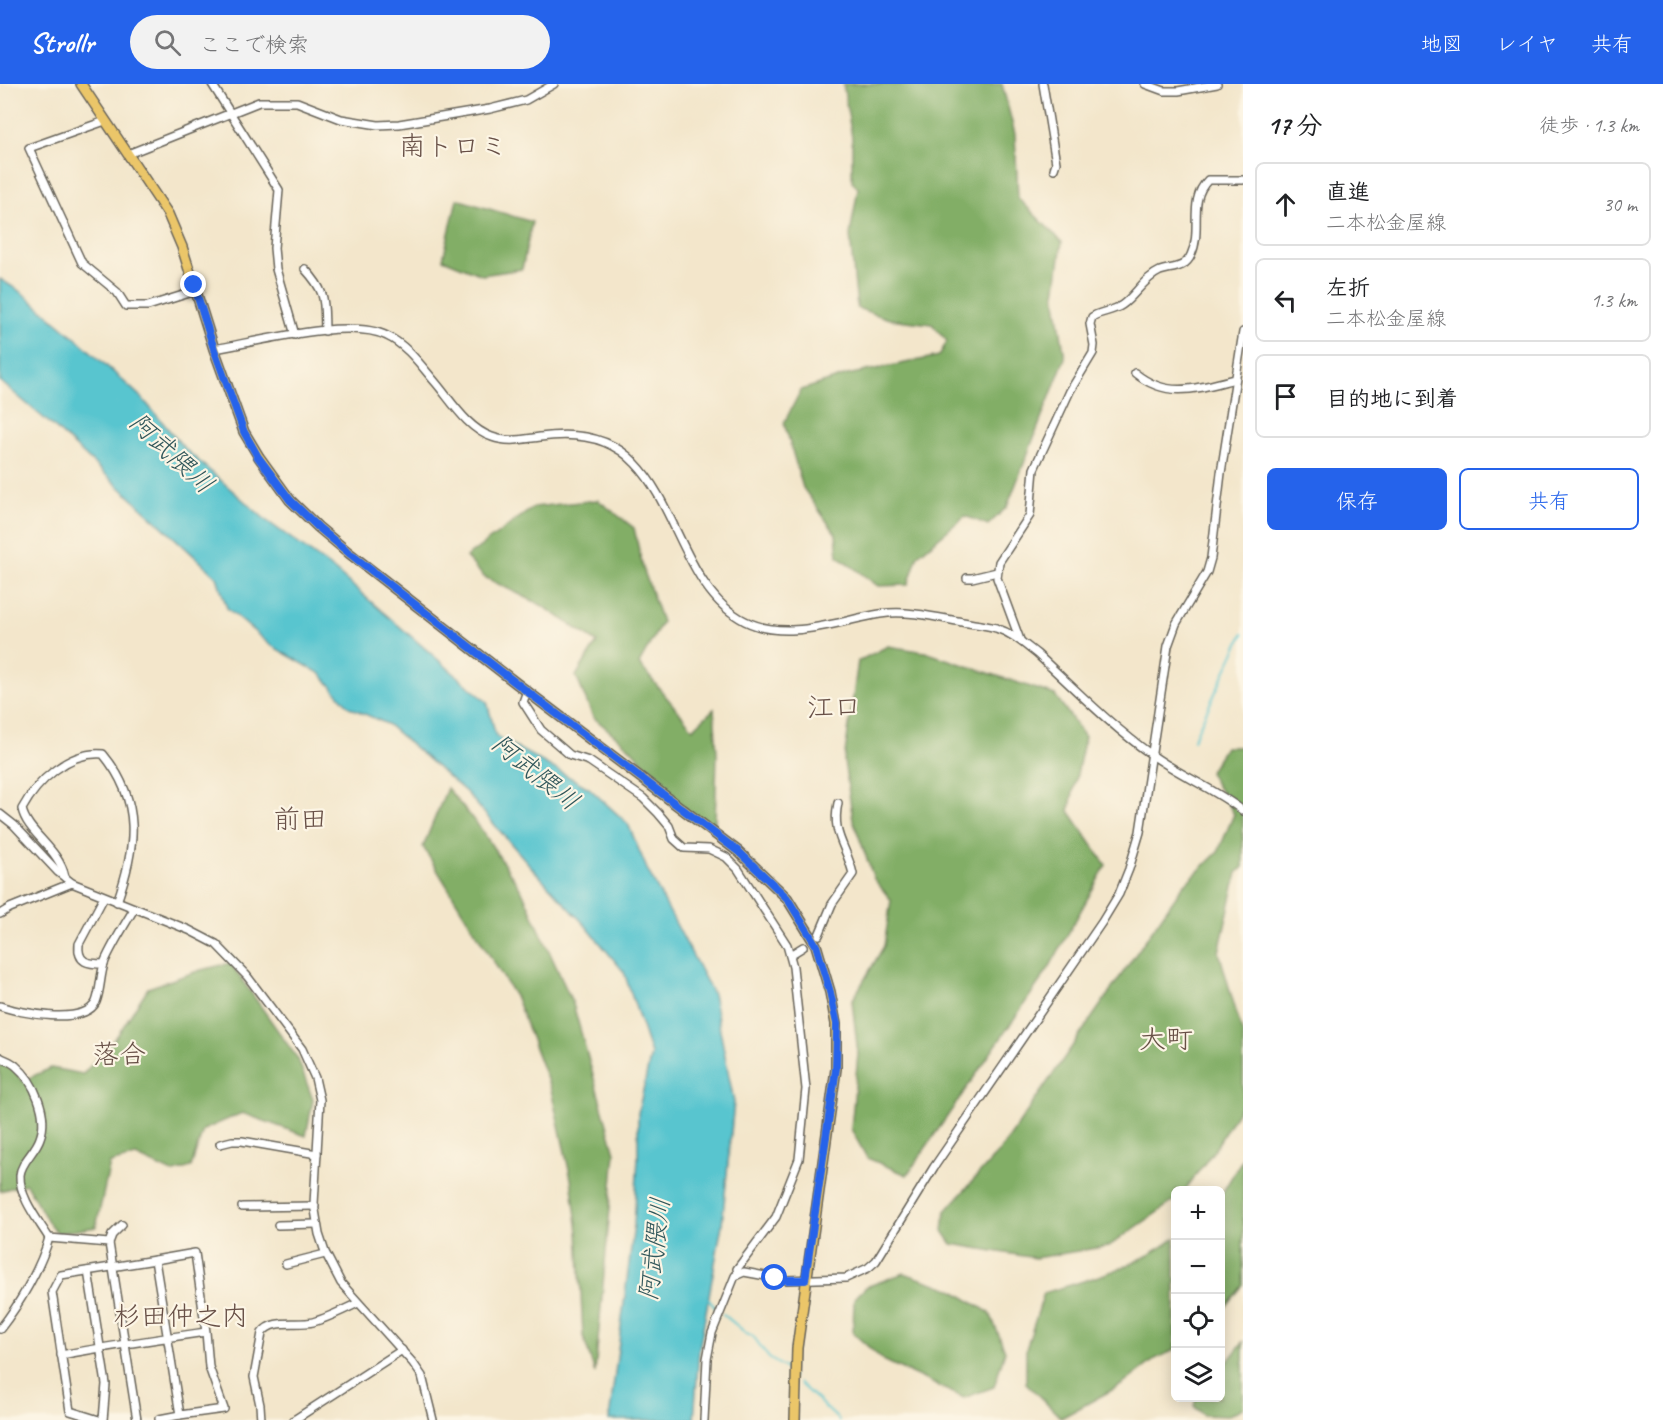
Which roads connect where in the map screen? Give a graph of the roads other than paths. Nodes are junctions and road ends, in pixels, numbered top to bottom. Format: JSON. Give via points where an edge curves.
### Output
{"nodes":[{"id":1,"x":81,"y":84,"type":"edge"},
{"id":2,"x":212,"y":84,"type":"edge"},
{"id":3,"x":554,"y":84,"type":"edge"},
{"id":4,"x":1043,"y":84,"type":"edge"},
{"id":5,"x":1145,"y":84,"type":"edge"},
{"id":6,"x":1217,"y":84,"type":"edge"},
{"id":7,"x":231,"y":113,"type":"junction"},
{"id":8,"x":105,"y":121,"type":"junction"},
{"id":9,"x":128,"y":154,"type":"junction"},
{"id":10,"x":1054,"y":169,"type":"dead end"},
{"id":11,"x":1243,"y":180,"type":"edge"},
{"id":12,"x":305,"y":269,"type":"dead end"},
{"id":13,"x":196,"y":291,"type":"junction"},
{"id":14,"x":325,"y":331,"type":"junction"},
{"id":15,"x":1243,"y":332,"type":"edge"},
{"id":16,"x":295,"y":335,"type":"junction"},
{"id":17,"x":214,"y":349,"type":"junction"},
{"id":18,"x":1240,"y":369,"type":"edge"},
{"id":19,"x":1135,"y":373,"type":"dead end"},
{"id":20,"x":1236,"y":379,"type":"junction"},
{"id":21,"x":997,"y":572,"type":"junction"},
{"id":22,"x":967,"y":578,"type":"dead end"},
{"id":23,"x":1020,"y":640,"type":"junction"},
{"id":24,"x":527,"y":691,"type":"junction"},
{"id":25,"x":1151,"y":754,"type":"junction"},
{"id":26,"x":838,"y":804,"type":"dead end"},
{"id":27,"x":1243,"y":811,"type":"edge"},
{"id":28,"x":0,"y":814,"type":"edge"},
{"id":29,"x":65,"y":878,"type":"junction"},
{"id":30,"x":72,"y":883,"type":"junction"},
{"id":31,"x":104,"y":897,"type":"junction"},
{"id":32,"x":117,"y":902,"type":"junction"},
{"id":33,"x":134,"y":909,"type":"junction"},
{"id":34,"x":0,"y":914,"type":"edge"},
{"id":35,"x":819,"y":935,"type":"dead end"},
{"id":36,"x":803,"y":947,"type":"dead end"},
{"id":37,"x":790,"y":955,"type":"junction"},
{"id":38,"x":104,"y":964,"type":"junction"},
{"id":39,"x":0,"y":1006,"type":"edge"},
{"id":40,"x":0,"y":1057,"type":"edge"},
{"id":41,"x":220,"y":1144,"type":"dead end"},
{"id":42,"x":317,"y":1154,"type":"junction"},
{"id":43,"x":315,"y":1206,"type":"junction"},
{"id":44,"x":242,"y":1207,"type":"dead end"},
{"id":45,"x":317,"y":1224,"type":"junction"},
{"id":46,"x":122,"y":1225,"type":"dead end"},
{"id":47,"x":279,"y":1225,"type":"dead end"},
{"id":48,"x":49,"y":1238,"type":"junction"},
{"id":49,"x":108,"y":1243,"type":"junction"},
{"id":50,"x":325,"y":1254,"type":"junction"},
{"id":51,"x":155,"y":1260,"type":"junction"},
{"id":52,"x":286,"y":1264,"type":"dead end"},
{"id":53,"x":113,"y":1266,"type":"junction"},
{"id":54,"x":88,"y":1271,"type":"junction"},
{"id":55,"x":738,"y":1273,"type":"junction"},
{"id":56,"x":805,"y":1280,"type":"junction"},
{"id":57,"x":358,"y":1303,"type":"junction"},
{"id":58,"x":0,"y":1329,"type":"edge"},
{"id":59,"x":206,"y":1332,"type":"junction"},
{"id":60,"x":167,"y":1338,"type":"junction"},
{"id":61,"x":126,"y":1344,"type":"junction"},
{"id":62,"x":99,"y":1348,"type":"junction"},
{"id":63,"x":402,"y":1350,"type":"junction"},
{"id":64,"x":61,"y":1355,"type":"junction"},
{"id":65,"x":180,"y":1415,"type":"junction"},
{"id":66,"x":159,"y":1419,"type":"edge"},
{"id":67,"x":99,"y":1420,"type":"edge"},
{"id":68,"x":104,"y":1420,"type":"edge"},
{"id":69,"x":136,"y":1420,"type":"edge"},
{"id":70,"x":261,"y":1420,"type":"edge"},
{"id":71,"x":294,"y":1420,"type":"edge"},
{"id":72,"x":433,"y":1420,"type":"edge"},
{"id":73,"x":704,"y":1420,"type":"edge"},
{"id":74,"x":795,"y":1420,"type":"edge"}],
"edges":[{"from":1,"to":8,"type":"main road"},
{"from":2,"to":7,"type":"street"},
{"from":3,"to":7,"type":"street","via":[[526,100],[399,124],[341,119],[297,102],[259,102]]},
{"from":4,"to":10,"type":"street"},
{"from":5,"to":6,"type":"street","via":[[1178,91]]},
{"from":7,"to":9,"type":"street"},
{"from":7,"to":16,"type":"street","via":[[279,190],[273,248]]},
{"from":8,"to":9,"type":"main road"},
{"from":8,"to":13,"type":"street","via":[[29,148],[82,263],[117,292],[126,306],[148,306]]},
{"from":9,"to":13,"type":"main road","via":[[168,214]]},
{"from":11,"to":21,"type":"street","via":[[1208,180],[1197,198],[1194,246],[1186,262],[1158,272],[1122,305],[1092,317],[1093,353],[1070,391],[1034,469],[1030,515],[999,562]]},
{"from":12,"to":14,"type":"street","via":[[321,287]]},
{"from":13,"to":17,"type":"main road"},
{"from":14,"to":16,"type":"street"},
{"from":14,"to":23,"type":"street","via":[[363,328],[390,337],[485,434],[507,441],[574,434],[599,440],[625,453],[649,481],[712,593],[746,621],[770,629],[793,630],[906,613],[996,628]]},
{"from":15,"to":18,"type":"street"},
{"from":16,"to":17,"type":"street"},
{"from":17,"to":24,"type":"main road","via":[[244,432],[290,500],[349,553]]},
{"from":18,"to":20,"type":"street"},
{"from":19,"to":20,"type":"street","via":[[1151,384],[1186,391]]},
{"from":20,"to":25,"type":"street","via":[[1208,572],[1176,624],[1168,646]]},
{"from":21,"to":22,"type":"street"},
{"from":21,"to":23,"type":"street"},
{"from":23,"to":25,"type":"street"},
{"from":24,"to":37,"type":"street","via":[[523,702],[554,742],[643,798],[684,848],[715,851],[732,862],[782,936]]},
{"from":24,"to":56,"type":"main road","via":[[739,852],[787,898],[816,945],[837,1024],[836,1069]]},
{"from":25,"to":27,"type":"street"},
{"from":25,"to":56,"type":"street","via":[[1140,832],[1119,894],[1102,922],[934,1167],[876,1261],[846,1278]]},
{"from":26,"to":35,"type":"street","via":[[836,829],[853,874],[832,904]]},
{"from":28,"to":29,"type":"street"},
{"from":29,"to":30,"type":"street"},
{"from":29,"to":32,"type":"street","via":[[61,862],[27,821],[22,809],[46,778],[68,762],[103,754],[126,792],[134,837],[128,873]]},
{"from":30,"to":31,"type":"street"},
{"from":30,"to":34,"type":"street"},
{"from":31,"to":32,"type":"street"},
{"from":31,"to":38,"type":"street","via":[[78,953],[85,963]]},
{"from":32,"to":33,"type":"street"},
{"from":33,"to":38,"type":"street"},
{"from":33,"to":42,"type":"street","via":[[216,944],[247,976],[302,1049],[320,1100]]},
{"from":36,"to":37,"type":"street"},
{"from":37,"to":55,"type":"street","via":[[806,1089],[799,1159],[776,1217],[737,1269]]},
{"from":38,"to":39,"type":"street","via":[[96,1002],[82,1013],[43,1015]]},
{"from":40,"to":48,"type":"street","via":[[16,1065],[30,1081],[39,1103],[40,1138],[20,1172],[21,1187]]},
{"from":41,"to":42,"type":"street","via":[[242,1141]]},
{"from":42,"to":43,"type":"street"},
{"from":43,"to":44,"type":"street"},
{"from":43,"to":45,"type":"street"},
{"from":45,"to":47,"type":"street"},
{"from":45,"to":50,"type":"street"},
{"from":46,"to":49,"type":"street"},
{"from":48,"to":49,"type":"street"},
{"from":48,"to":58,"type":"street","via":[[35,1272]]},
{"from":49,"to":53,"type":"street"},
{"from":50,"to":52,"type":"street"},
{"from":50,"to":57,"type":"street"},
{"from":51,"to":53,"type":"street"},
{"from":51,"to":59,"type":"street","via":[[195,1253]]},
{"from":51,"to":60,"type":"street"},
{"from":53,"to":54,"type":"street"},
{"from":53,"to":61,"type":"street"},
{"from":54,"to":62,"type":"street"},
{"from":54,"to":64,"type":"street","via":[[61,1275],[52,1292]]},
{"from":55,"to":56,"type":"street"},
{"from":55,"to":73,"type":"street","via":[[712,1333]]},
{"from":56,"to":74,"type":"main road","via":[[797,1348]]},
{"from":57,"to":63,"type":"street"},
{"from":57,"to":70,"type":"street","via":[[327,1318],[266,1328],[254,1377]]},
{"from":59,"to":60,"type":"street"},
{"from":59,"to":65,"type":"street","via":[[209,1367],[224,1409]]},
{"from":60,"to":61,"type":"street"},
{"from":60,"to":65,"type":"street"},
{"from":61,"to":62,"type":"street"},
{"from":61,"to":69,"type":"street"},
{"from":62,"to":64,"type":"street"},
{"from":62,"to":68,"type":"street","via":[[106,1384]]},
{"from":63,"to":71,"type":"street"},
{"from":63,"to":72,"type":"street","via":[[422,1376]]},
{"from":64,"to":67,"type":"street","via":[[70,1410]]},
{"from":65,"to":66,"type":"street"}]}
